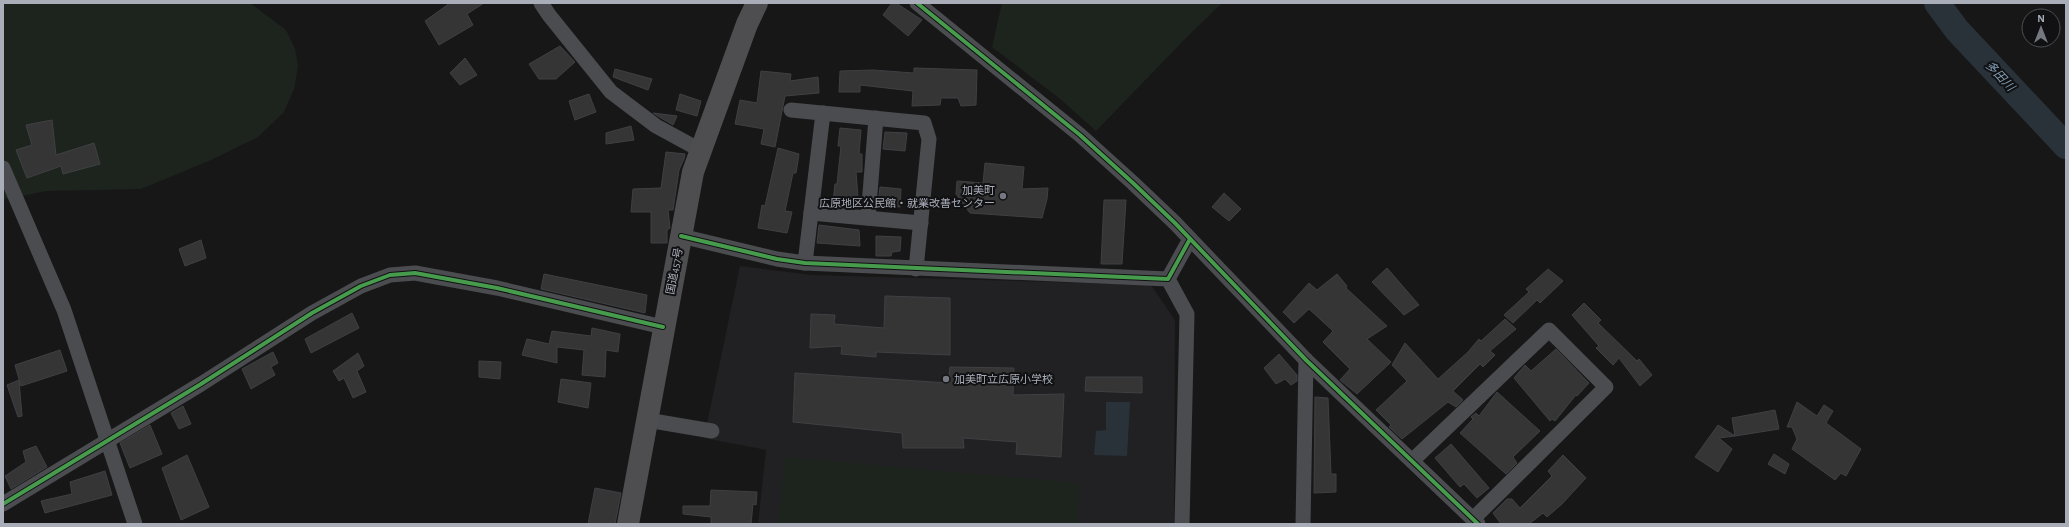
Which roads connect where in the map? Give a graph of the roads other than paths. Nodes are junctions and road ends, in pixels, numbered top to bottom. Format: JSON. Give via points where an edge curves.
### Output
{"nodes":[{"id":1,"x":541,"y":3,"type":"edge"},
{"id":2,"x":757,"y":3,"type":"edge"},
{"id":3,"x":917,"y":3,"type":"edge"},
{"id":4,"x":791,"y":110,"type":"dead end"},
{"id":5,"x":823,"y":113,"type":"junction"},
{"id":6,"x":876,"y":118,"type":"junction"},
{"id":7,"x":700,"y":150,"type":"junction"},
{"id":8,"x":3,"y":168,"type":"edge"},
{"id":9,"x":811,"y":213,"type":"junction"},
{"id":10,"x":868,"y":218,"type":"junction"},
{"id":11,"x":921,"y":222,"type":"junction"},
{"id":12,"x":681,"y":236,"type":"junction"},
{"id":13,"x":1190,"y":240,"type":"junction"},
{"id":14,"x":805,"y":263,"type":"junction"},
{"id":15,"x":916,"y":269,"type":"junction"},
{"id":16,"x":1168,"y":279,"type":"junction"},
{"id":17,"x":663,"y":327,"type":"junction"},
{"id":18,"x":1306,"y":360,"type":"junction"},
{"id":19,"x":647,"y":420,"type":"junction"},
{"id":20,"x":712,"y":431,"type":"dead end"},
{"id":21,"x":108,"y":440,"type":"junction"},
{"id":22,"x":1412,"y":461,"type":"junction"},
{"id":23,"x":3,"y":504,"type":"edge"},
{"id":24,"x":1476,"y":522,"type":"edge"},
{"id":25,"x":135,"y":524,"type":"edge"},
{"id":26,"x":628,"y":524,"type":"edge"},
{"id":27,"x":1182,"y":524,"type":"edge"},
{"id":28,"x":1304,"y":524,"type":"edge"}],
"edges":[{"from":1,"to":7,"type":"street","via":[[611,92],[656,126]]},
{"from":2,"to":7,"type":"highway","name":"国道457号"},
{"from":3,"to":13,"type":"street","via":[[1080,135],[1176,223]]},
{"from":4,"to":5,"type":"street"},
{"from":5,"to":6,"type":"street"},
{"from":5,"to":9,"type":"street"},
{"from":6,"to":10,"type":"street"},
{"from":6,"to":11,"type":"street","via":[[924,123],[929,139]]},
{"from":7,"to":12,"type":"highway","name":"国道457号","via":[[693,172]]},
{"from":8,"to":21,"type":"street","via":[[64,310]]},
{"from":9,"to":10,"type":"street"},
{"from":9,"to":14,"type":"street"},
{"from":10,"to":11,"type":"street"},
{"from":11,"to":15,"type":"street"},
{"from":12,"to":14,"type":"street","via":[[776,259]]},
{"from":12,"to":17,"type":"highway","name":"国道457号"},
{"from":13,"to":16,"type":"street"},
{"from":13,"to":18,"type":"street"},
{"from":14,"to":15,"type":"street"},
{"from":15,"to":16,"type":"street"},
{"from":16,"to":27,"type":"street","via":[[1187,314]]},
{"from":17,"to":19,"type":"highway","name":"国道457号"},
{"from":17,"to":21,"type":"street","via":[[497,288],[415,273],[390,274],[361,286],[312,314]]},
{"from":18,"to":22,"type":"street"},
{"from":18,"to":28,"type":"street"},
{"from":19,"to":20,"type":"street"},
{"from":19,"to":26,"type":"highway","name":"国道457号"},
{"from":21,"to":23,"type":"street"},
{"from":21,"to":25,"type":"street"},
{"from":22,"to":24,"type":"street"},
{"from":22,"to":24,"type":"street","via":[[1549,330],[1606,388]]}]}
